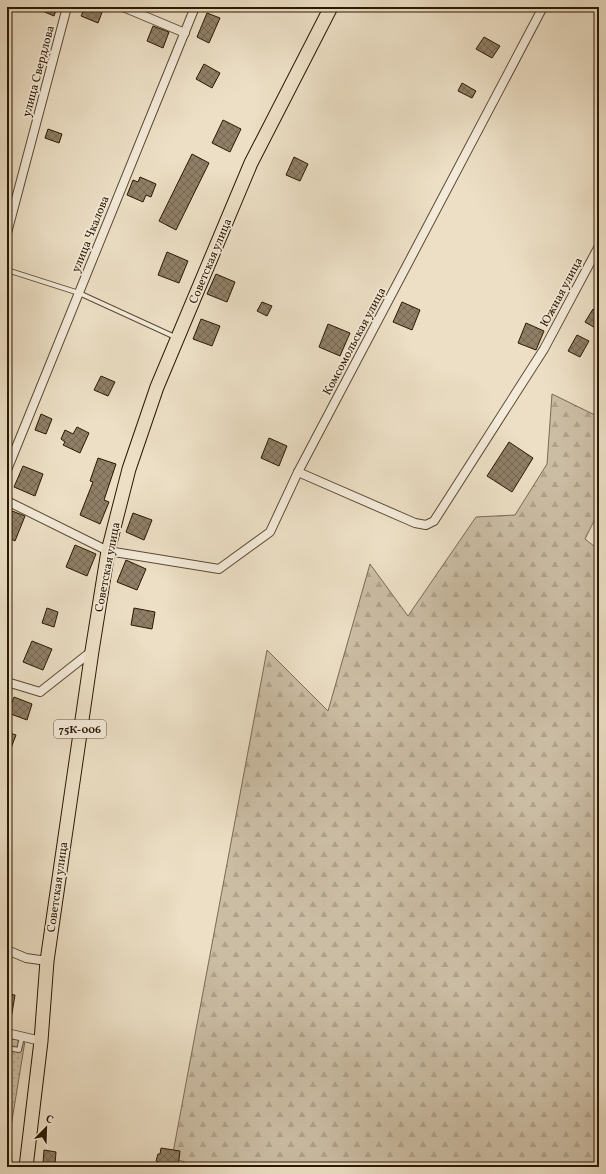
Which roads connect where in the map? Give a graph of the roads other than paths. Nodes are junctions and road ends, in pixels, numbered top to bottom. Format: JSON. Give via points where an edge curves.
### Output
{"nodes":[{"id":1,"x":68,"y":7,"type":"edge"},
{"id":2,"x":123,"y":7,"type":"edge"},
{"id":3,"x":195,"y":7,"type":"edge"},
{"id":4,"x":331,"y":7,"type":"edge"},
{"id":5,"x":543,"y":7,"type":"edge"},
{"id":6,"x":185,"y":33,"type":"junction"},
{"id":7,"x":7,"y":233,"type":"edge"},
{"id":8,"x":599,"y":246,"type":"edge"},
{"id":9,"x":7,"y":270,"type":"edge"},
{"id":10,"x":79,"y":293,"type":"junction"},
{"id":11,"x":177,"y":338,"type":"junction"},
{"id":12,"x":7,"y":470,"type":"edge"},
{"id":13,"x":298,"y":472,"type":"junction"},
{"id":14,"x":7,"y":501,"type":"edge"},
{"id":15,"x":108,"y":551,"type":"junction"},
{"id":16,"x":92,"y":651,"type":"junction"},
{"id":17,"x":7,"y":682,"type":"edge"},
{"id":18,"x":7,"y":950,"type":"edge"},
{"id":19,"x":47,"y":961,"type":"junction"},
{"id":20,"x":7,"y":1034,"type":"edge"},
{"id":21,"x":22,"y":1037,"type":"junction"},
{"id":22,"x":41,"y":1042,"type":"junction"},
{"id":23,"x":7,"y":1048,"type":"edge"},
{"id":24,"x":26,"y":1167,"type":"edge"}],
"edges":[{"from":1,"to":7,"type":"street","name":"улица Свердлова"},
{"from":2,"to":6,"type":"street"},
{"from":3,"to":6,"type":"street","name":"улица Чкалова"},
{"from":4,"to":11,"type":"main road","name":"Советская улица","number":"75К-006","via":[[251,163]]},
{"from":5,"to":13,"type":"street","name":"Комсомольская улица"},
{"from":6,"to":10,"type":"street","name":"улица Чкалова"},
{"from":8,"to":13,"type":"street","name":"Южная улица","via":[[544,349],[434,521],[426,525],[415,523]]},
{"from":9,"to":10,"type":"lane"},
{"from":10,"to":11,"type":"lane"},
{"from":10,"to":12,"type":"street","name":"улица Чкалова"},
{"from":11,"to":15,"type":"main road","name":"Советская улица","number":"75К-006","via":[[128,469]]},
{"from":13,"to":15,"type":"street","name":"Комсомольская улица","via":[[270,532],[219,569]]},
{"from":14,"to":15,"type":"street","name":"Комсомольская улица"},
{"from":15,"to":16,"type":"main road","name":"Советская улица","number":"75К-006"},
{"from":16,"to":17,"type":"street","via":[[40,692]]},
{"from":16,"to":19,"type":"main road","name":"Советская улица","number":"75К-006"},
{"from":18,"to":19,"type":"street","via":[[26,958]]},
{"from":19,"to":22,"type":"main road","name":"Советская улица","number":"75К-006"},
{"from":20,"to":21,"type":"street"},
{"from":21,"to":22,"type":"street"},
{"from":21,"to":23,"type":"lane","via":[[19,1050]]},
{"from":22,"to":24,"type":"main road","name":"Советская улица","number":"75К-006"}]}
